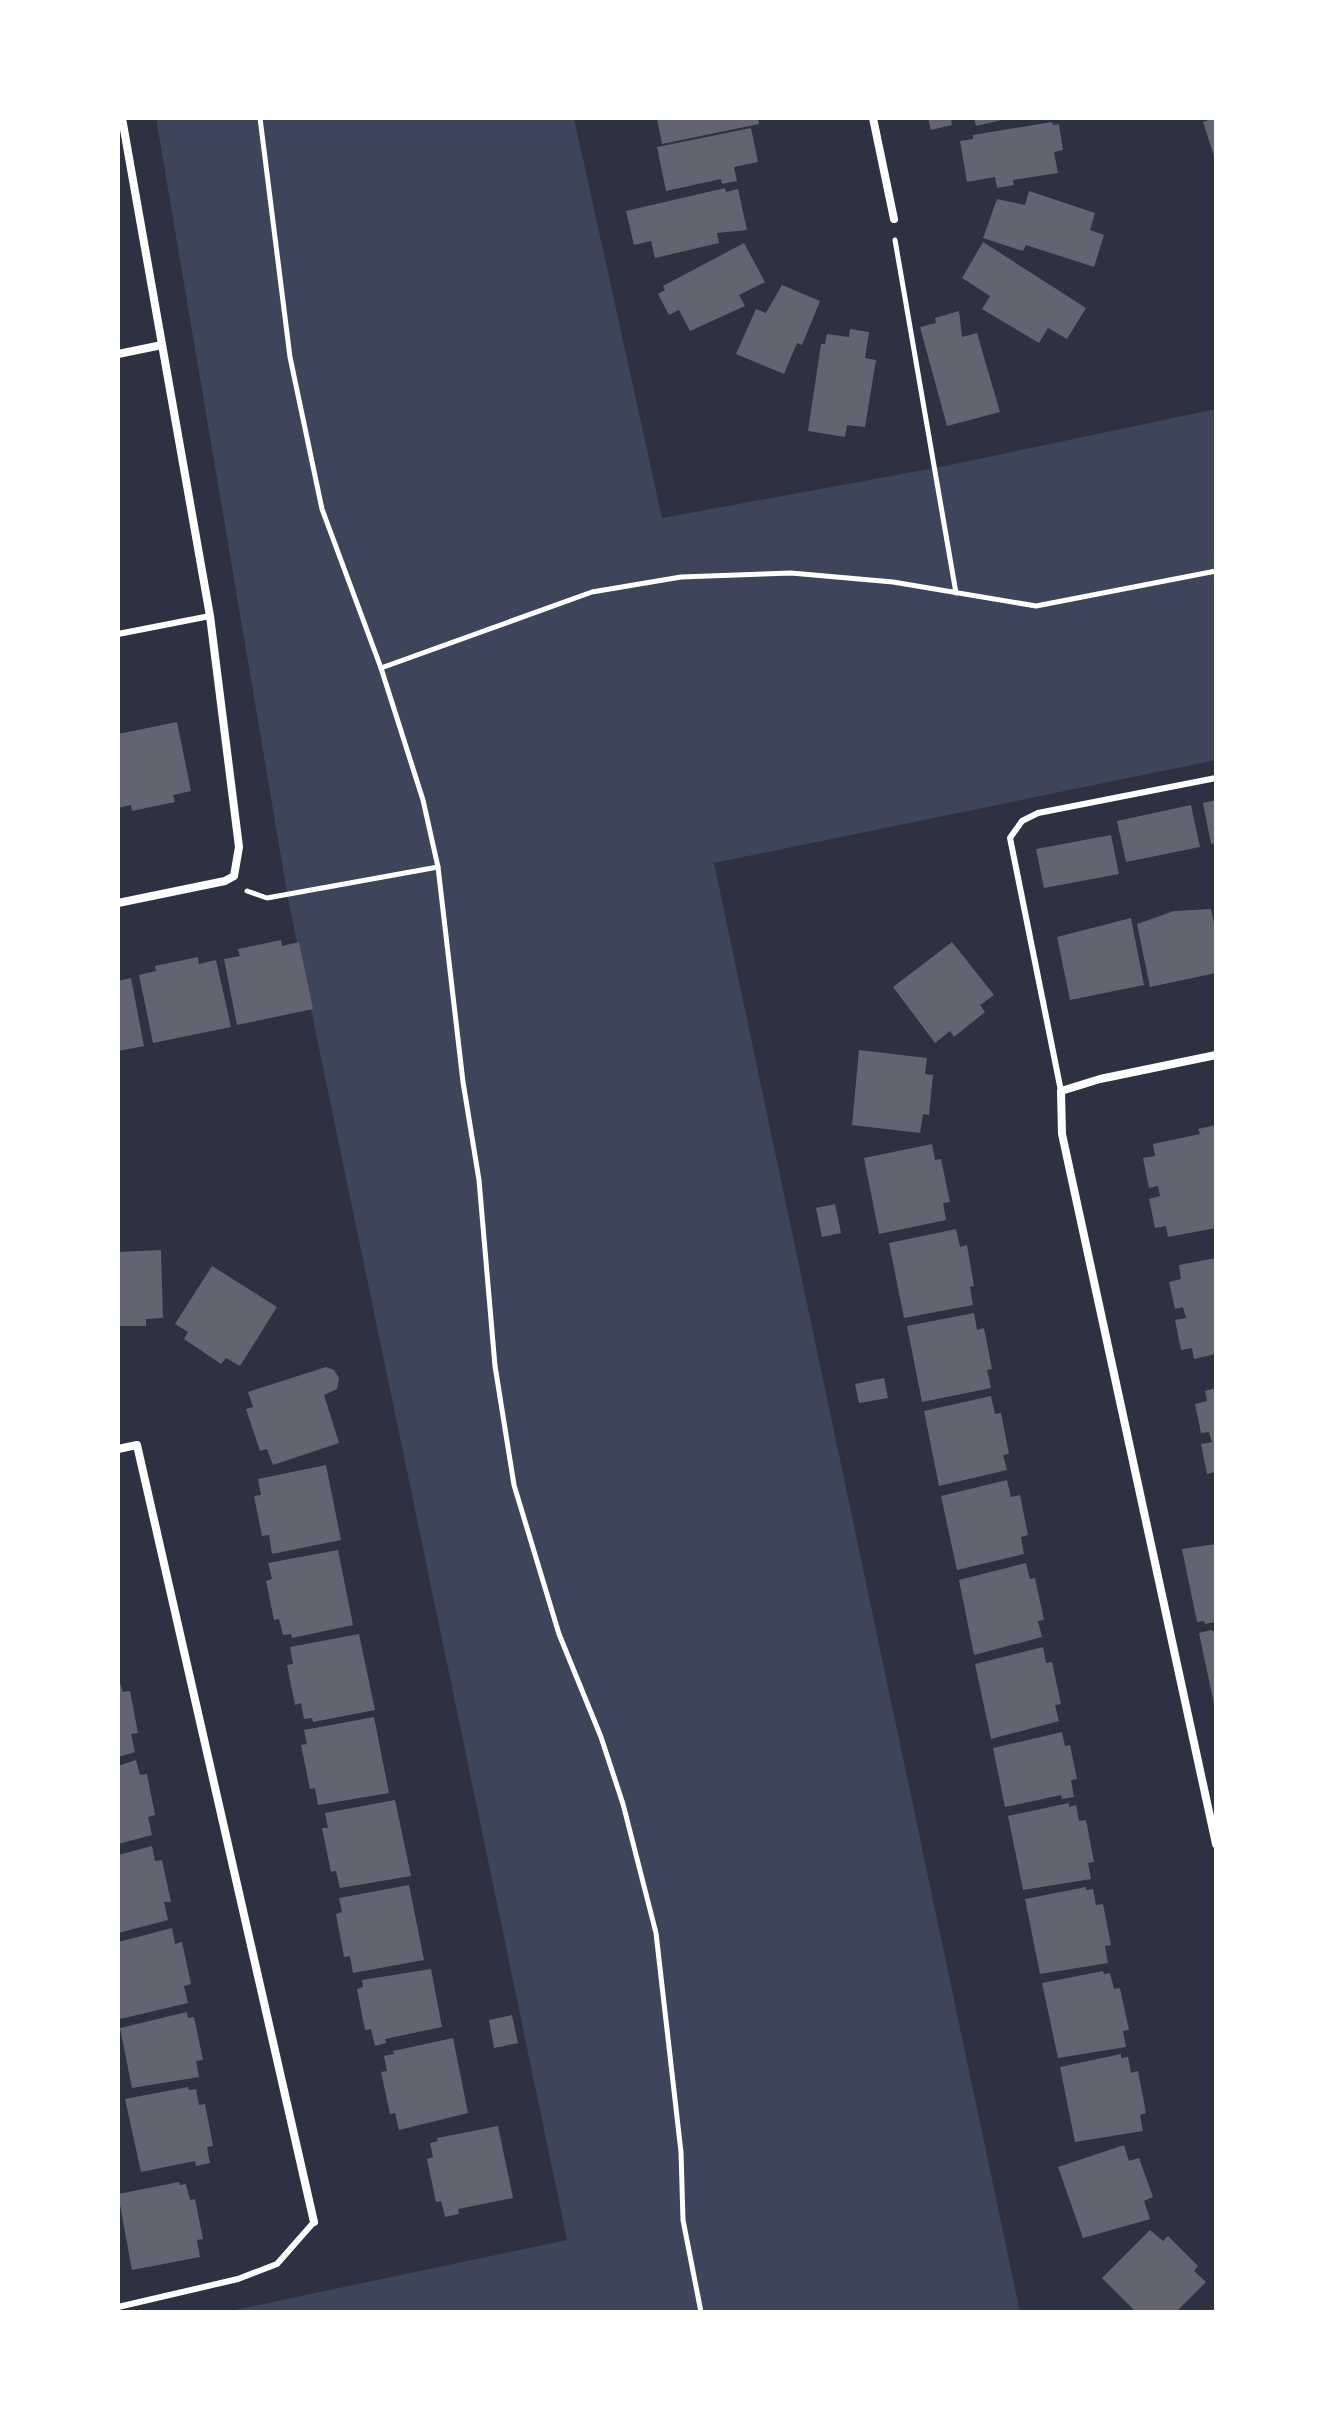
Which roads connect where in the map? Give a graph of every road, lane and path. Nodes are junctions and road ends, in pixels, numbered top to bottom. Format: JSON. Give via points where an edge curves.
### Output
{"nodes":[{"id":1,"x":122,"y":118,"type":"edge"},
{"id":2,"x":260,"y":118,"type":"edge"},
{"id":3,"x":873,"y":118,"type":"edge"},
{"id":4,"x":894,"y":219,"type":"joint"},
{"id":5,"x":162,"y":345,"type":"junction"},
{"id":6,"x":118,"y":354,"type":"edge"},
{"id":7,"x":1216,"y":571,"type":"edge"},
{"id":8,"x":956,"y":593,"type":"junction"},
{"id":9,"x":210,"y":616,"type":"junction"},
{"id":10,"x":118,"y":634,"type":"edge"},
{"id":11,"x":381,"y":668,"type":"junction"},
{"id":12,"x":1216,"y":778,"type":"edge"},
{"id":13,"x":438,"y":867,"type":"junction"},
{"id":14,"x":234,"y":876,"type":"junction"},
{"id":15,"x":118,"y":903,"type":"edge"},
{"id":16,"x":1216,"y":1055,"type":"edge"},
{"id":17,"x":1061,"y":1091,"type":"junction"},
{"id":18,"x":118,"y":1449,"type":"edge"},
{"id":19,"x":1216,"y":1844,"type":"edge"},
{"id":20,"x":314,"y":2222,"type":"joint"},
{"id":21,"x":118,"y":2307,"type":"edge"},
{"id":22,"x":701,"y":2312,"type":"edge"}],
"edges":[{"from":1,"to":5,"type":"street"},
{"from":2,"to":11,"type":"path","via":[[290,357],[322,509]]},
{"from":3,"to":4,"type":"street"},
{"from":4,"to":8,"type":"path","via":[[896,259]]},
{"from":5,"to":6,"type":"street"},
{"from":5,"to":9,"type":"street"},
{"from":7,"to":8,"type":"path","via":[[1036,606]]},
{"from":8,"to":11,"type":"path","via":[[791,573],[681,577],[592,592]]},
{"from":9,"to":10,"type":"lane"},
{"from":9,"to":14,"type":"street","via":[[239,847]]},
{"from":11,"to":13,"type":"path","via":[[423,800]]},
{"from":12,"to":17,"type":"lane","via":[[1038,813],[1022,821],[1010,838]]},
{"from":13,"to":14,"type":"path","via":[[267,898],[244,890]]},
{"from":13,"to":22,"type":"path","via":[[479,1180],[495,1366],[514,1485],[559,1634],[623,1804],[656,1933],[681,2152],[683,2220]]},
{"from":14,"to":15,"type":"street"},
{"from":16,"to":17,"type":"street"},
{"from":17,"to":19,"type":"street","via":[[1062,1134]]},
{"from":18,"to":20,"type":"street","via":[[137,1445]]},
{"from":20,"to":21,"type":"lane","via":[[277,2264],[238,2279]]}]}
